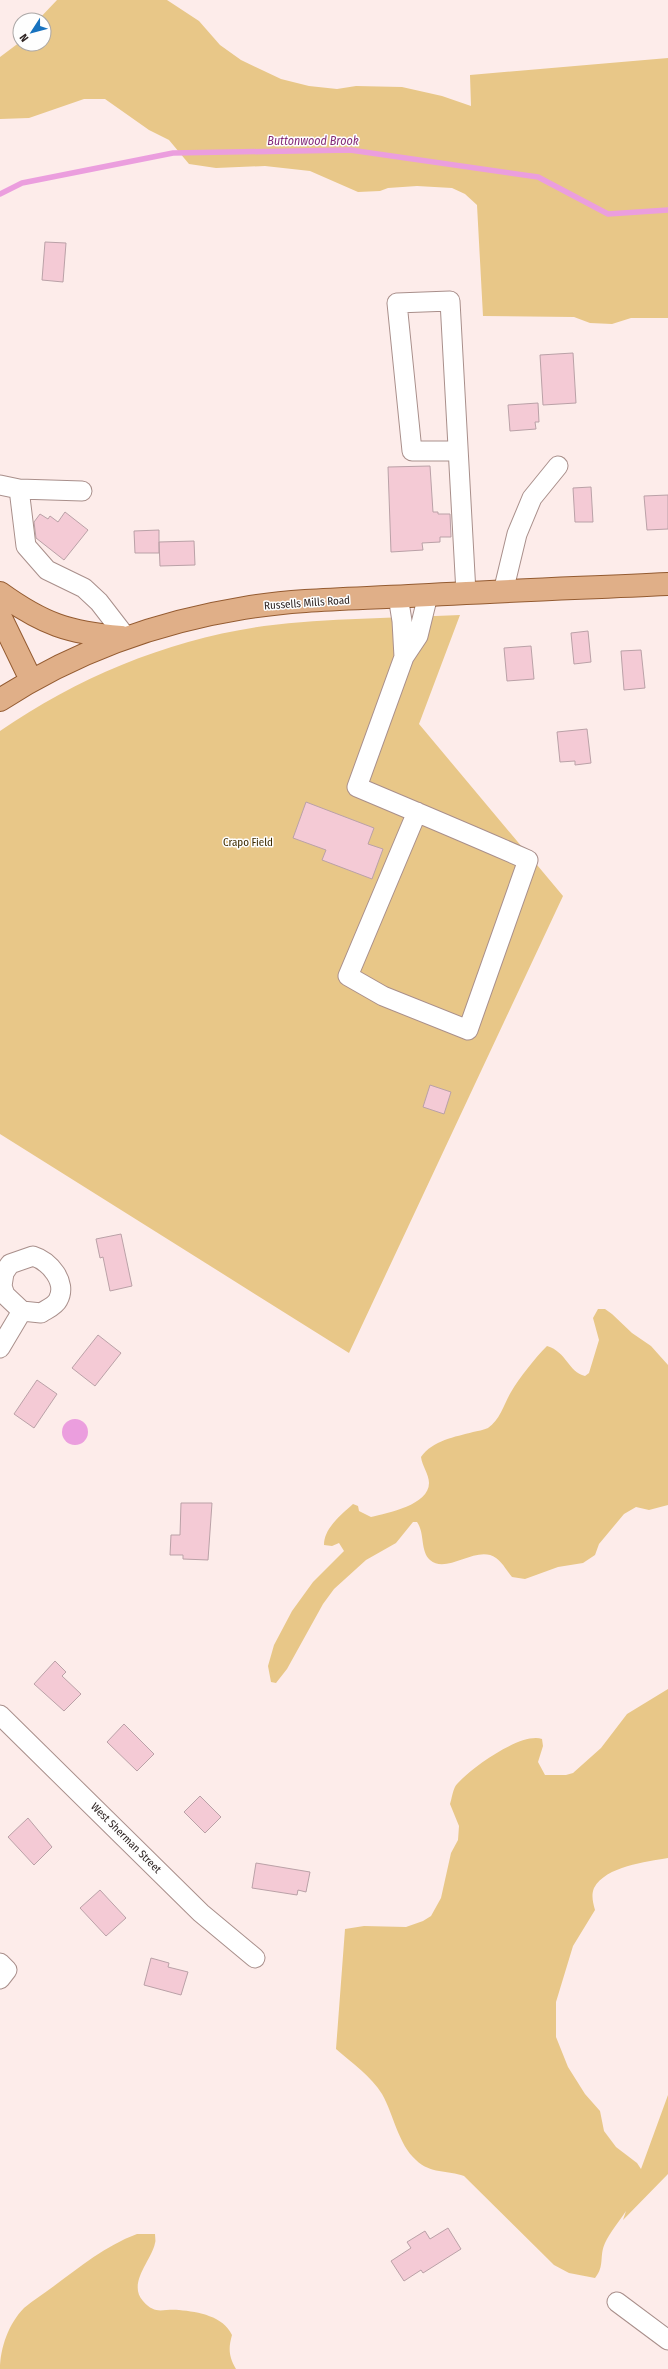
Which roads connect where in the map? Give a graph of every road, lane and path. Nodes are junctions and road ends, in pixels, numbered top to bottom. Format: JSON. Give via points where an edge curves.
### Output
{"nodes":[{"id":1,"x":458,"y":451,"type":"junction"},
{"id":2,"x":558,"y":466,"type":"dead end"},
{"id":3,"x":0,"y":485,"type":"edge"},
{"id":4,"x":19,"y":489,"type":"junction"},
{"id":5,"x":82,"y":491,"type":"dead end"},
{"id":6,"x":668,"y":584,"type":"edge"},
{"id":7,"x":503,"y":592,"type":"junction"},
{"id":8,"x":0,"y":593,"type":"edge"},
{"id":9,"x":466,"y":593,"type":"junction"},
{"id":10,"x":428,"y":595,"type":"junction"},
{"id":11,"x":398,"y":596,"type":"junction"},
{"id":12,"x":0,"y":616,"type":"edge"},
{"id":13,"x":126,"y":638,"type":"junction"},
{"id":14,"x":404,"y":657,"type":"junction"},
{"id":15,"x":31,"y":680,"type":"junction"},
{"id":16,"x":0,"y":700,"type":"edge"},
{"id":17,"x":417,"y":812,"type":"junction"},
{"id":18,"x":22,"y":1311,"type":"dead end"},
{"id":19,"x":0,"y":1348,"type":"edge"},
{"id":20,"x":0,"y":1715,"type":"edge"},
{"id":21,"x":255,"y":1958,"type":"dead end"},
{"id":22,"x":0,"y":1963,"type":"edge"},
{"id":23,"x":0,"y":1978,"type":"edge"},
{"id":24,"x":617,"y":2302,"type":"dead end"},
{"id":25,"x":668,"y":2340,"type":"edge"}],
"edges":[{"from":1,"to":1,"type":"street","via":[[450,301],[397,303],[412,452]]},
{"from":1,"to":9,"type":"street"},
{"from":2,"to":7,"type":"street","via":[[532,498],[517,534]]},
{"from":3,"to":4,"type":"street"},
{"from":4,"to":5,"type":"street"},
{"from":4,"to":13,"type":"street","via":[[26,546],[47,570],[89,592]]},
{"from":6,"to":7,"type":"main road","name":"Russells Mills Road"},
{"from":7,"to":9,"type":"main road","name":"Russells Mills Road"},
{"from":8,"to":13,"type":"main road","via":[[38,619],[53,625],[88,634]]},
{"from":9,"to":10,"type":"main road","name":"Russells Mills Road"},
{"from":10,"to":11,"type":"main road","name":"Russells Mills Road"},
{"from":10,"to":14,"type":"street","via":[[418,636]]},
{"from":11,"to":13,"type":"main road","name":"Russells Mills Road","via":[[308,601],[245,608],[188,620]]},
{"from":11,"to":14,"type":"street"},
{"from":12,"to":15,"type":"main road"},
{"from":13,"to":15,"type":"main road","name":"Russells Mills Road"},
{"from":14,"to":17,"type":"street","via":[[357,787]]},
{"from":15,"to":16,"type":"main road","name":"Russells Mills Road"},
{"from":17,"to":17,"type":"street","via":[[348,976],[383,996],[468,1030],[528,860]]},
{"from":18,"to":19,"type":"street"},
{"from":20,"to":21,"type":"street","name":"West Sherman Street","via":[[202,1913]]},
{"from":22,"to":23,"type":"street","via":[[7,1970]]},
{"from":24,"to":25,"type":"street"}]}
